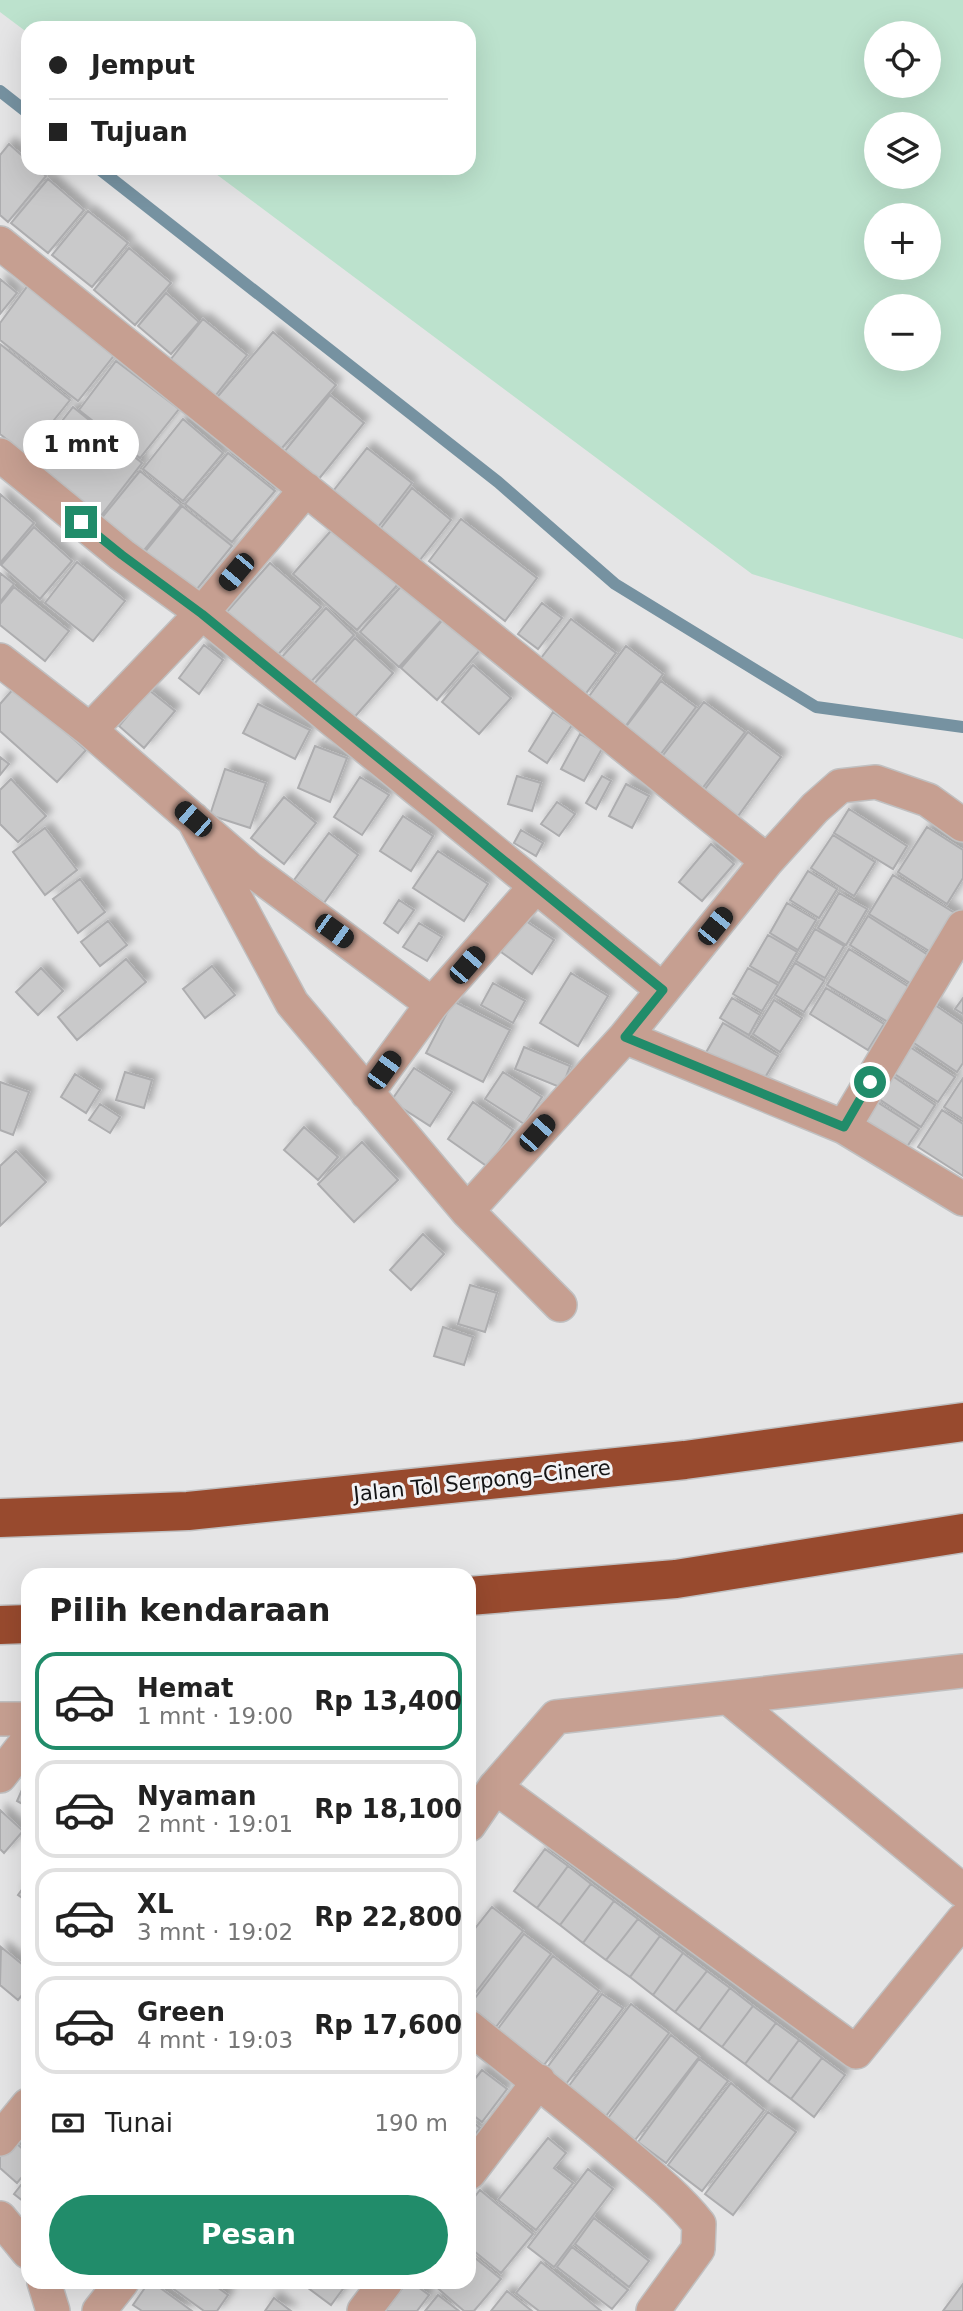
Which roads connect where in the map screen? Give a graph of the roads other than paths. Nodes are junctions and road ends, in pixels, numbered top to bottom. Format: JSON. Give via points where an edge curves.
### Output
{"nodes":[{"id":1,"x":0,"y":243,"type":"edge"},
{"id":2,"x":0,"y":455,"type":"edge"},
{"id":3,"x":306,"y":489,"type":"junction"},
{"id":4,"x":202,"y":614,"type":"junction"},
{"id":5,"x":0,"y":660,"type":"edge"},
{"id":6,"x":90,"y":730,"type":"junction"},
{"id":7,"x":193,"y":819,"type":"junction"},
{"id":8,"x":963,"y":825,"type":"edge"},
{"id":9,"x":768,"y":862,"type":"junction"},
{"id":10,"x":536,"y":886,"type":"junction"},
{"id":11,"x":963,"y":926,"type":"edge"},
{"id":12,"x":663,"y":990,"type":"junction"},
{"id":13,"x":432,"y":1004,"type":"junction"},
{"id":14,"x":625,"y":1037,"type":"junction"},
{"id":15,"x":368,"y":1093,"type":"junction"},
{"id":16,"x":844,"y":1127,"type":"junction"},
{"id":17,"x":963,"y":1199,"type":"edge"},
{"id":18,"x":467,"y":1211,"type":"junction"},
{"id":19,"x":560,"y":1305,"type":"dead end"},
{"id":20,"x":963,"y":1422,"type":"edge"},
{"id":21,"x":0,"y":1518,"type":"edge"},
{"id":22,"x":963,"y":1533,"type":"edge"},
{"id":23,"x":476,"y":1595,"type":"edge"},
{"id":24,"x":21,"y":1624,"type":"edge"},
{"id":25,"x":0,"y":1625,"type":"edge"},
{"id":26,"x":963,"y":1671,"type":"edge"},
{"id":27,"x":729,"y":1698,"type":"junction"},
{"id":28,"x":0,"y":1719,"type":"edge"},
{"id":29,"x":21,"y":1719,"type":"edge"},
{"id":30,"x":21,"y":1749,"type":"edge"},
{"id":31,"x":0,"y":1776,"type":"edge"},
{"id":32,"x":495,"y":1787,"type":"junction"},
{"id":33,"x":476,"y":1815,"type":"edge"},
{"id":34,"x":963,"y":1891,"type":"edge"},
{"id":35,"x":963,"y":1920,"type":"edge"},
{"id":36,"x":476,"y":2032,"type":"edge"},
{"id":37,"x":539,"y":2081,"type":"junction"},
{"id":38,"x":21,"y":2114,"type":"edge"},
{"id":39,"x":0,"y":2139,"type":"edge"},
{"id":40,"x":476,"y":2164,"type":"edge"},
{"id":41,"x":0,"y":2218,"type":"edge"},
{"id":42,"x":21,"y":2244,"type":"edge"},
{"id":43,"x":46,"y":2289,"type":"edge"},
{"id":44,"x":116,"y":2289,"type":"edge"},
{"id":45,"x":381,"y":2289,"type":"edge"},
{"id":46,"x":53,"y":2311,"type":"edge"},
{"id":47,"x":99,"y":2311,"type":"edge"},
{"id":48,"x":364,"y":2311,"type":"edge"},
{"id":49,"x":653,"y":2311,"type":"edge"}],
"edges":[{"from":1,"to":3,"type":"street"},
{"from":2,"to":4,"type":"street"},
{"from":3,"to":4,"type":"street"},
{"from":3,"to":9,"type":"street"},
{"from":4,"to":6,"type":"street"},
{"from":4,"to":10,"type":"street"},
{"from":5,"to":6,"type":"street"},
{"from":6,"to":7,"type":"street"},
{"from":7,"to":13,"type":"street","via":[[250,869]]},
{"from":7,"to":15,"type":"street","via":[[292,1003]]},
{"from":8,"to":9,"type":"street","via":[[929,800],[876,782],[840,786]]},
{"from":9,"to":12,"type":"street"},
{"from":10,"to":12,"type":"street"},
{"from":10,"to":13,"type":"street"},
{"from":11,"to":16,"type":"street"},
{"from":12,"to":14,"type":"street"},
{"from":13,"to":15,"type":"street"},
{"from":14,"to":16,"type":"street"},
{"from":14,"to":18,"type":"street"},
{"from":15,"to":18,"type":"street"},
{"from":16,"to":17,"type":"street"},
{"from":18,"to":19,"type":"street"},
{"from":20,"to":21,"type":"highway","name":"Jalan Tol Serpong–Cinere","via":[[685,1460],[188,1511]]},
{"from":22,"to":23,"type":"highway","via":[[676,1579]]},
{"from":24,"to":25,"type":"highway"},
{"from":26,"to":27,"type":"street"},
{"from":27,"to":32,"type":"street","via":[[556,1717]]},
{"from":27,"to":34,"type":"street"},
{"from":28,"to":29,"type":"street"},
{"from":30,"to":31,"type":"street"},
{"from":32,"to":33,"type":"street"},
{"from":32,"to":35,"type":"street","via":[[856,2052]]},
{"from":36,"to":37,"type":"street"},
{"from":37,"to":40,"type":"street"},
{"from":37,"to":49,"type":"street","via":[[656,2179],[699,2224],[698,2249]]},
{"from":38,"to":39,"type":"street"},
{"from":41,"to":42,"type":"street"},
{"from":43,"to":46,"type":"street"},
{"from":44,"to":47,"type":"street"},
{"from":45,"to":48,"type":"street"}]}
